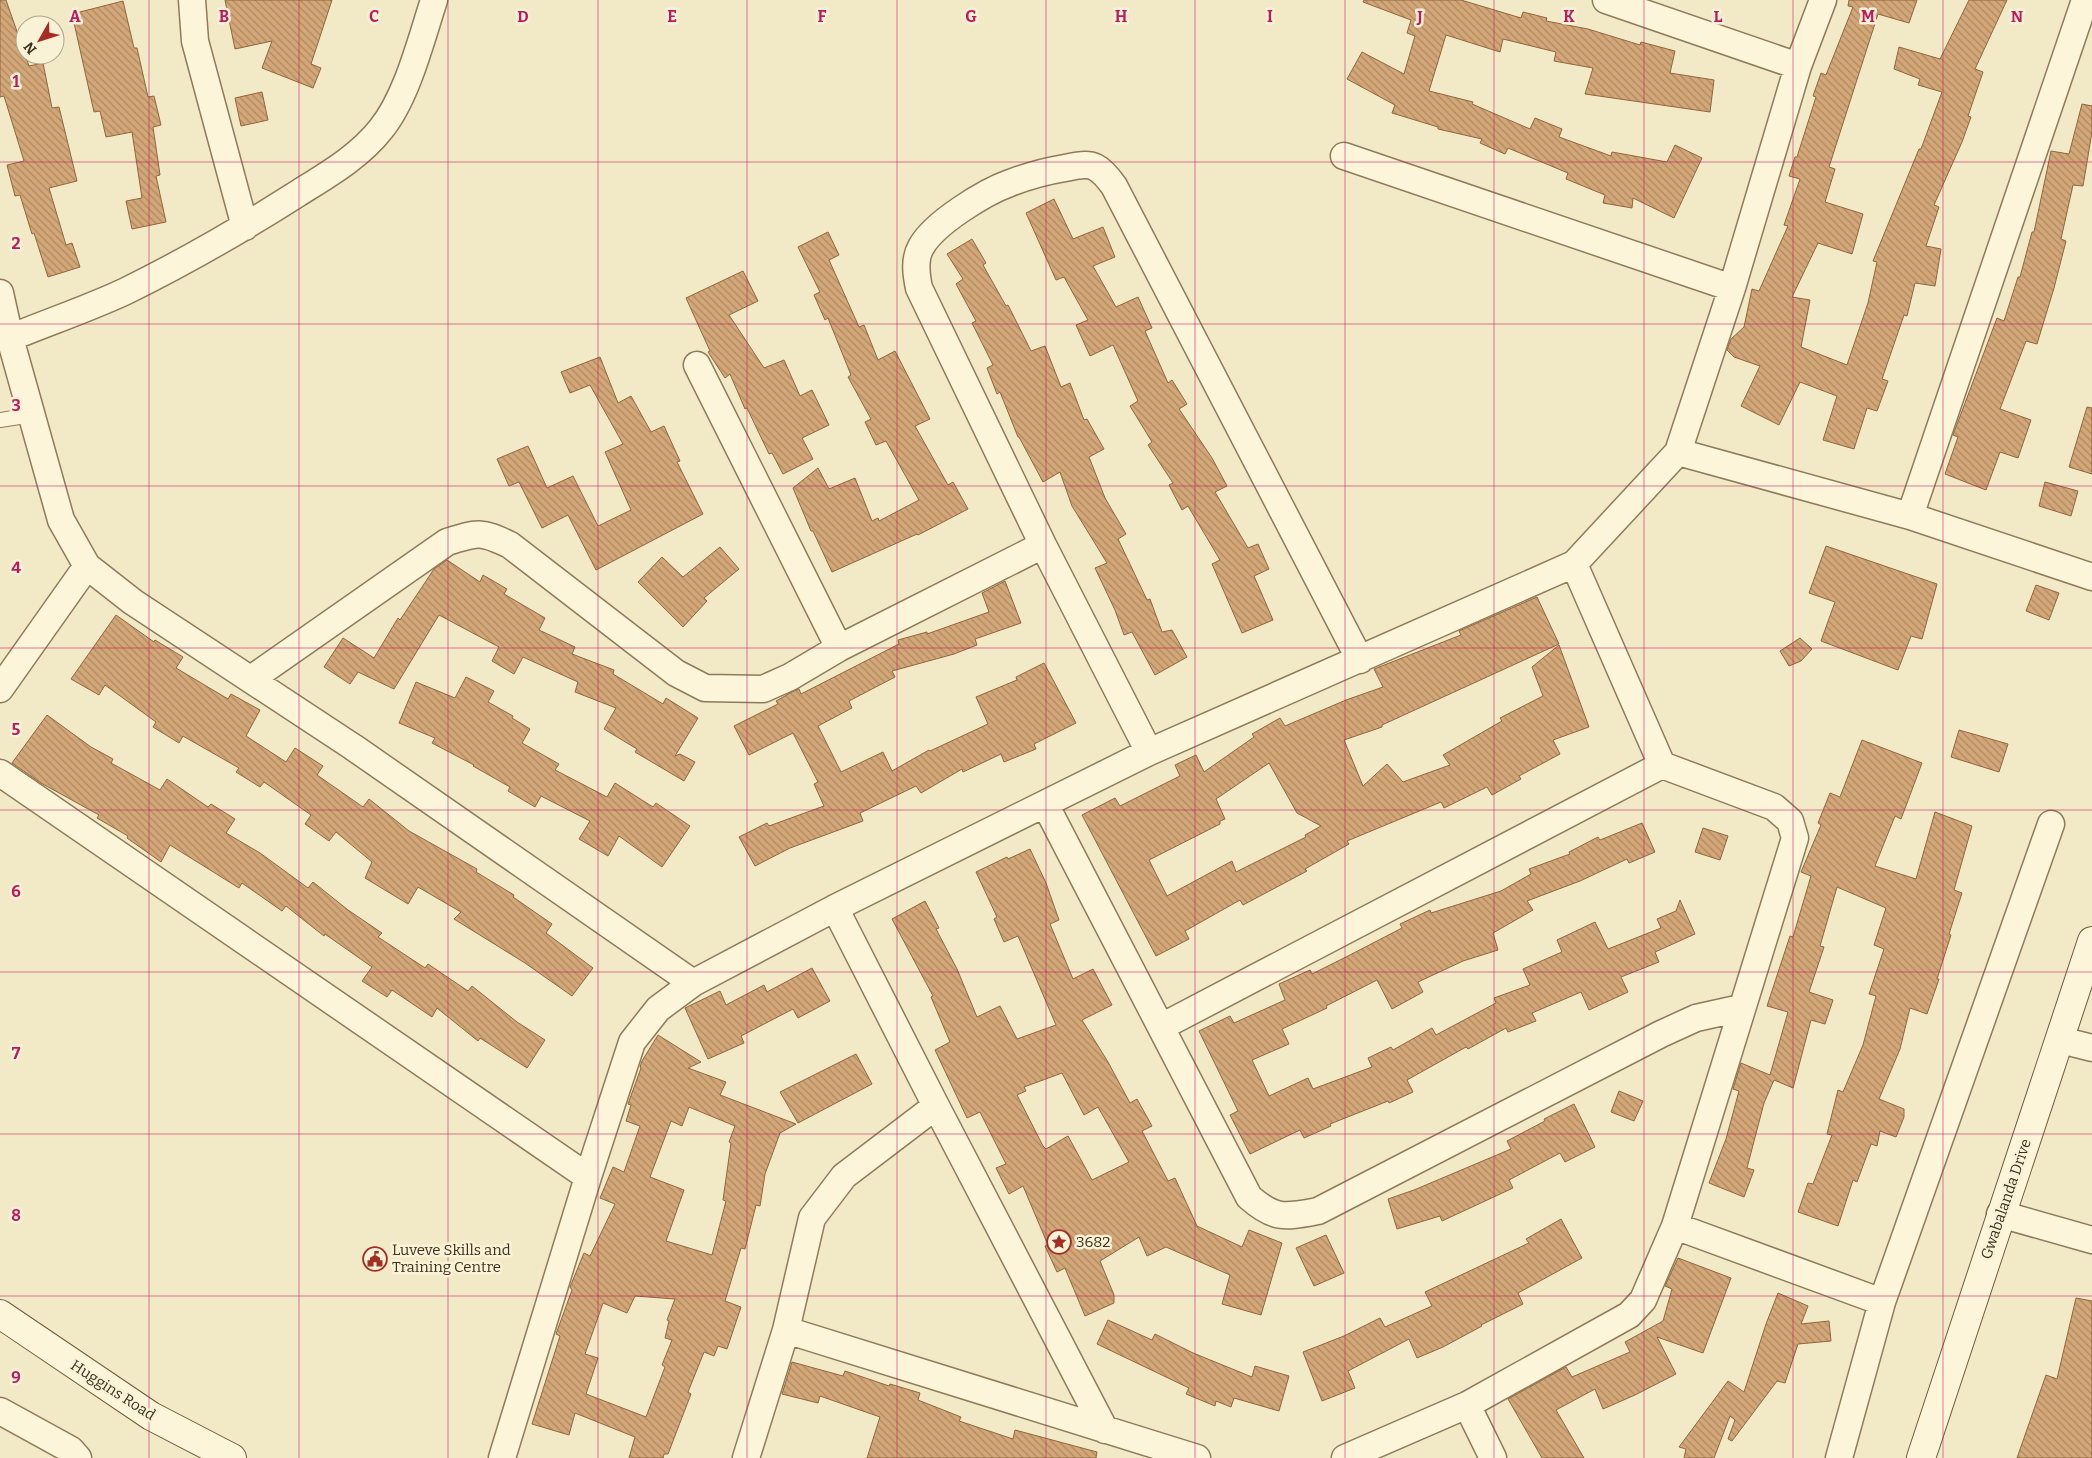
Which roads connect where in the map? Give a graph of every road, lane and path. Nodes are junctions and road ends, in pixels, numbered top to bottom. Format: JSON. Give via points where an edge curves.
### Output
{"nodes":[{"id":1,"x":192,"y":0,"type":"edge"},
{"id":2,"x":434,"y":0,"type":"edge"},
{"id":3,"x":1606,"y":0,"type":"edge"},
{"id":4,"x":1823,"y":0,"type":"edge"},
{"id":5,"x":2085,"y":0,"type":"edge"},
{"id":6,"x":1798,"y":66,"type":"junction"},
{"id":7,"x":1344,"y":156,"type":"dead end"},
{"id":8,"x":245,"y":227,"type":"junction"},
{"id":9,"x":1732,"y":288,"type":"junction"},
{"id":10,"x":0,"y":293,"type":"edge"},
{"id":11,"x":10,"y":338,"type":"junction"},
{"id":12,"x":697,"y":365,"type":"dead end"},
{"id":13,"x":32,"y":415,"type":"junction"},
{"id":14,"x":0,"y":420,"type":"edge"},
{"id":15,"x":1678,"y":452,"type":"junction"},
{"id":16,"x":1910,"y":516,"type":"junction"},
{"id":17,"x":1043,"y":545,"type":"junction"},
{"id":18,"x":1574,"y":564,"type":"junction"},
{"id":19,"x":87,"y":566,"type":"junction"},
{"id":20,"x":2092,"y":577,"type":"edge"},
{"id":21,"x":839,"y":648,"type":"junction"},
{"id":22,"x":1360,"y":660,"type":"junction"},
{"id":23,"x":250,"y":679,"type":"junction"},
{"id":24,"x":0,"y":689,"type":"edge"},
{"id":25,"x":1149,"y":752,"type":"junction"},
{"id":26,"x":1662,"y":765,"type":"junction"},
{"id":27,"x":0,"y":773,"type":"edge"},
{"id":28,"x":1045,"y":804,"type":"junction"},
{"id":29,"x":2051,"y":824,"type":"dead end"},
{"id":30,"x":835,"y":908,"type":"junction"},
{"id":31,"x":2092,"y":941,"type":"edge"},
{"id":32,"x":693,"y":983,"type":"junction"},
{"id":33,"x":1741,"y":1008,"type":"junction"},
{"id":34,"x":1161,"y":1027,"type":"junction"},
{"id":35,"x":2060,"y":1040,"type":"junction"},
{"id":36,"x":2092,"y":1048,"type":"edge"},
{"id":37,"x":936,"y":1106,"type":"junction"},
{"id":38,"x":588,"y":1176,"type":"junction"},
{"id":39,"x":2000,"y":1214,"type":"junction"},
{"id":40,"x":1675,"y":1226,"type":"junction"},
{"id":41,"x":2092,"y":1240,"type":"edge"},
{"id":42,"x":1882,"y":1302,"type":"junction"},
{"id":43,"x":0,"y":1314,"type":"edge"},
{"id":44,"x":786,"y":1330,"type":"junction"},
{"id":45,"x":1467,"y":1405,"type":"junction"},
{"id":46,"x":0,"y":1411,"type":"edge"},
{"id":47,"x":1106,"y":1430,"type":"junction"},
{"id":48,"x":78,"y":1458,"type":"edge"},
{"id":49,"x":232,"y":1458,"type":"edge"},
{"id":50,"x":502,"y":1458,"type":"edge"},
{"id":51,"x":746,"y":1458,"type":"edge"},
{"id":52,"x":1197,"y":1458,"type":"edge"},
{"id":53,"x":1345,"y":1458,"type":"edge"},
{"id":54,"x":1493,"y":1458,"type":"edge"},
{"id":55,"x":1839,"y":1458,"type":"edge"},
{"id":56,"x":1921,"y":1458,"type":"edge"}],
"edges":[{"from":1,"to":8,"type":"street","via":[[195,41]]},
{"from":2,"to":8,"type":"street","via":[[395,108],[381,129],[346,162]]},
{"from":3,"to":6,"type":"street"},
{"from":4,"to":6,"type":"street"},
{"from":5,"to":16,"type":"street"},
{"from":6,"to":9,"type":"street"},
{"from":7,"to":9,"type":"street"},
{"from":8,"to":11,"type":"street","via":[[124,291]]},
{"from":9,"to":15,"type":"street"},
{"from":10,"to":11,"type":"street"},
{"from":11,"to":13,"type":"street"},
{"from":12,"to":21,"type":"street"},
{"from":13,"to":14,"type":"lane"},
{"from":13,"to":19,"type":"street","via":[[61,520]]},
{"from":15,"to":16,"type":"street"},
{"from":15,"to":18,"type":"street"},
{"from":16,"to":20,"type":"street"},
{"from":17,"to":21,"type":"street"},
{"from":17,"to":22,"type":"street","via":[[919,288],[917,261],[927,238],[953,215],[1009,183],[1081,165],[1095,167],[1114,186]]},
{"from":17,"to":25,"type":"street"},
{"from":18,"to":22,"type":"street"},
{"from":18,"to":26,"type":"street"},
{"from":19,"to":23,"type":"street","via":[[133,602]]},
{"from":19,"to":24,"type":"street"},
{"from":21,"to":23,"type":"street","via":[[763,689],[705,688],[676,673],[510,545],[474,533],[447,542]]},
{"from":22,"to":25,"type":"street"},
{"from":23,"to":32,"type":"street"},
{"from":25,"to":28,"type":"street"},
{"from":26,"to":33,"type":"street","via":[[1774,807],[1790,820],[1795,838]]},
{"from":26,"to":34,"type":"street"},
{"from":27,"to":38,"type":"street"},
{"from":28,"to":30,"type":"street"},
{"from":28,"to":34,"type":"street"},
{"from":29,"to":42,"type":"street"},
{"from":30,"to":32,"type":"street"},
{"from":30,"to":37,"type":"street"},
{"from":31,"to":35,"type":"street","name":"Gwabalanda Drive"},
{"from":32,"to":38,"type":"street","via":[[658,1009],[632,1042]]},
{"from":33,"to":34,"type":"street","via":[[1696,1018],[1660,1034],[1318,1210],[1294,1215],[1275,1215],[1250,1197]]},
{"from":33,"to":40,"type":"street"},
{"from":35,"to":36,"type":"street"},
{"from":35,"to":39,"type":"street","name":"Gwabalanda Drive"},
{"from":37,"to":44,"type":"street","via":[[844,1176],[812,1218]]},
{"from":37,"to":47,"type":"street"},
{"from":38,"to":50,"type":"street"},
{"from":39,"to":41,"type":"street"},
{"from":39,"to":56,"type":"street","name":"Gwabalanda Drive"},
{"from":40,"to":42,"type":"street"},
{"from":40,"to":45,"type":"street","via":[[1643,1300],[1629,1315]]},
{"from":42,"to":55,"type":"street"},
{"from":43,"to":49,"type":"street","name":"Huggins Road","via":[[151,1416]]},
{"from":44,"to":47,"type":"street"},
{"from":44,"to":51,"type":"street"},
{"from":45,"to":53,"type":"street"},
{"from":45,"to":54,"type":"street"},
{"from":46,"to":48,"type":"street","via":[[71,1450]]},
{"from":47,"to":52,"type":"street"}]}
